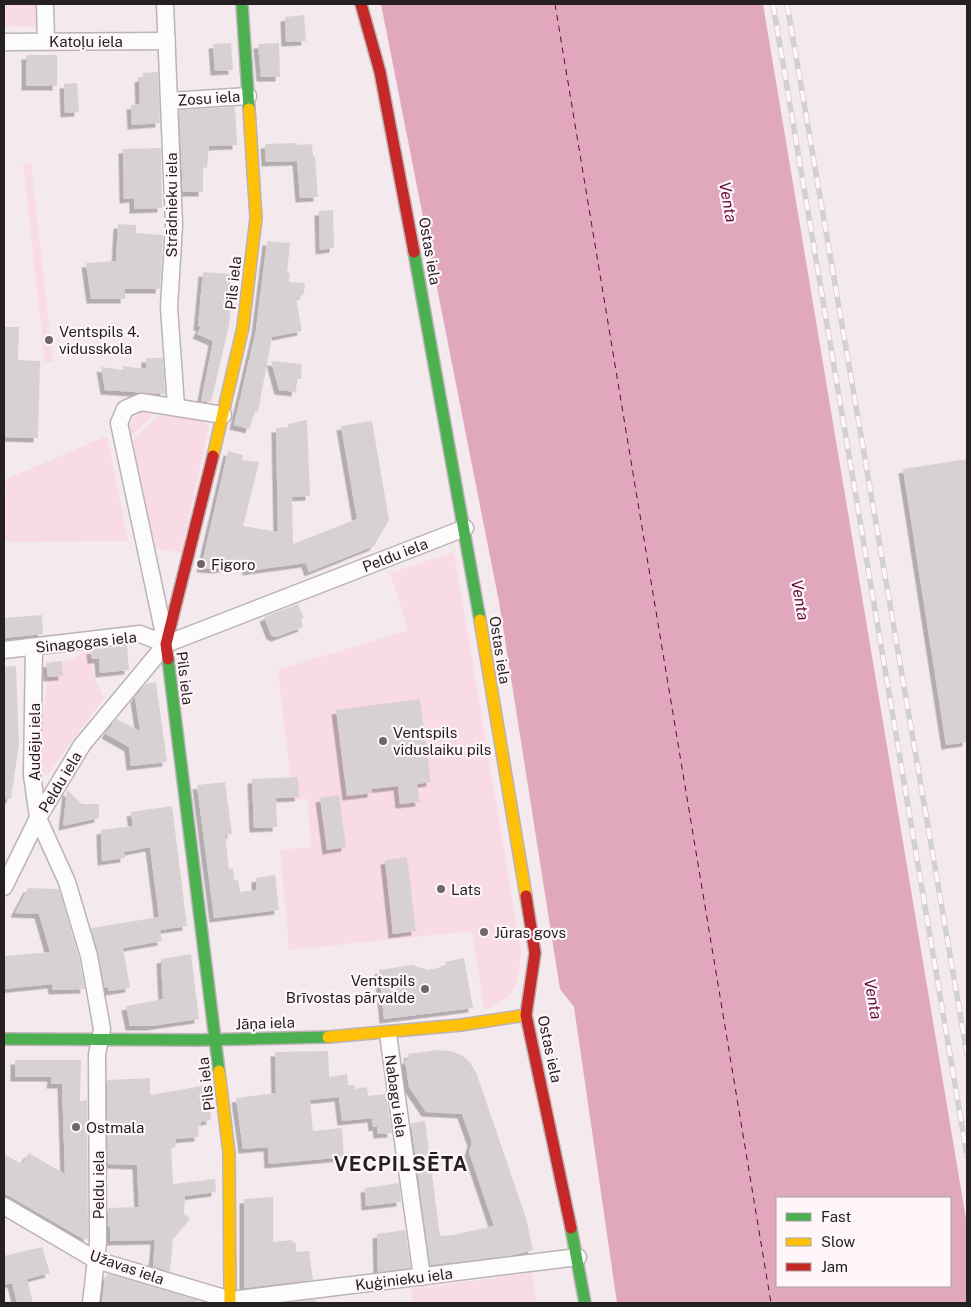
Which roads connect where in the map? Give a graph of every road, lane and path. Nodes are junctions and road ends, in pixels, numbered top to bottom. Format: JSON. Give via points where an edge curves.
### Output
{"nodes":[{"id":1,"x":45,"y":4,"type":"edge"},
{"id":2,"x":165,"y":4,"type":"edge"},
{"id":3,"x":242,"y":4,"type":"edge"},
{"id":4,"x":362,"y":4,"type":"edge"},
{"id":5,"x":46,"y":41,"type":"junction"},
{"id":6,"x":4,"y":42,"type":"edge"},
{"id":7,"x":167,"y":42,"type":"junction"},
{"id":8,"x":248,"y":96,"type":"junction"},
{"id":9,"x":170,"y":101,"type":"junction"},
{"id":10,"x":176,"y":406,"type":"junction"},
{"id":11,"x":223,"y":415,"type":"junction"},
{"id":12,"x":465,"y":528,"type":"junction"},
{"id":13,"x":166,"y":644,"type":"junction"},
{"id":14,"x":34,"y":648,"type":"junction"},
{"id":15,"x":4,"y":650,"type":"edge"},
{"id":16,"x":38,"y":818,"type":"junction"},
{"id":17,"x":4,"y":887,"type":"edge"},
{"id":18,"x":526,"y":1016,"type":"junction"},
{"id":19,"x":388,"y":1034,"type":"junction"},
{"id":20,"x":4,"y":1039,"type":"edge"},
{"id":21,"x":100,"y":1039,"type":"junction"},
{"id":22,"x":216,"y":1040,"type":"junction"},
{"id":23,"x":4,"y":1206,"type":"edge"},
{"id":24,"x":578,"y":1257,"type":"junction"},
{"id":25,"x":96,"y":1260,"type":"junction"},
{"id":26,"x":422,"y":1277,"type":"junction"},
{"id":27,"x":230,"y":1302,"type":"edge"},
{"id":28,"x":91,"y":1303,"type":"edge"},
{"id":29,"x":585,"y":1303,"type":"edge"}],
"edges":[{"from":1,"to":5,"type":"street"},
{"from":2,"to":7,"type":"street","name":"Strādnieku iela"},
{"from":3,"to":8,"type":"street","name":"Pils iela"},
{"from":4,"to":12,"type":"street","name":"Ostas iela","via":[[380,72]]},
{"from":5,"to":6,"type":"street","name":"Katoļu iela"},
{"from":5,"to":7,"type":"street","name":"Katoļu iela"},
{"from":7,"to":9,"type":"street","name":"Strādnieku iela"},
{"from":8,"to":9,"type":"street","name":"Zosu iela"},
{"from":8,"to":11,"type":"street","name":"Pils iela","via":[[256,218],[243,327]]},
{"from":9,"to":10,"type":"street","name":"Strādnieku iela","via":[[174,225],[169,307]]},
{"from":10,"to":11,"type":"street"},
{"from":10,"to":13,"type":"street","via":[[141,402],[125,409],[119,423]]},
{"from":11,"to":13,"type":"street","name":"Pils iela"},
{"from":12,"to":13,"type":"street","name":"Peldu iela"},
{"from":12,"to":18,"type":"street","name":"Ostas iela","via":[[535,953]]},
{"from":13,"to":14,"type":"street","name":"Sinagogas iela","via":[[140,634]]},
{"from":13,"to":16,"type":"street","name":"Peldu iela","via":[[82,745]]},
{"from":13,"to":22,"type":"street","name":"Pils iela"},
{"from":14,"to":15,"type":"street","name":"Sinagogas iela"},
{"from":14,"to":16,"type":"street","name":"Audēju iela","via":[[32,775]]},
{"from":16,"to":17,"type":"street"},
{"from":16,"to":21,"type":"street","name":"Peldu iela","via":[[67,882],[89,956],[102,1030]]},
{"from":18,"to":19,"type":"street","name":"Jāņa iela"},
{"from":18,"to":24,"type":"street","name":"Ostas iela"},
{"from":19,"to":22,"type":"street","name":"Jāņa iela"},
{"from":19,"to":26,"type":"street","name":"Nabagu iela"},
{"from":20,"to":21,"type":"street","name":"Jāņa iela"},
{"from":21,"to":22,"type":"street","name":"Jāņa iela"},
{"from":21,"to":25,"type":"street","name":"Peldu iela","via":[[97,1054]]},
{"from":22,"to":27,"type":"street","name":"Pils iela","via":[[229,1153]]},
{"from":23,"to":25,"type":"street","name":"Užavas iela"},
{"from":24,"to":26,"type":"street","name":"Kuģinieku iela"},
{"from":24,"to":29,"type":"street","name":"Ostas iela"},
{"from":25,"to":27,"type":"street","name":"Užavas iela"},
{"from":25,"to":28,"type":"street","name":"Peldu iela"},
{"from":26,"to":27,"type":"street","name":"Kuģinieku iela"}]}
